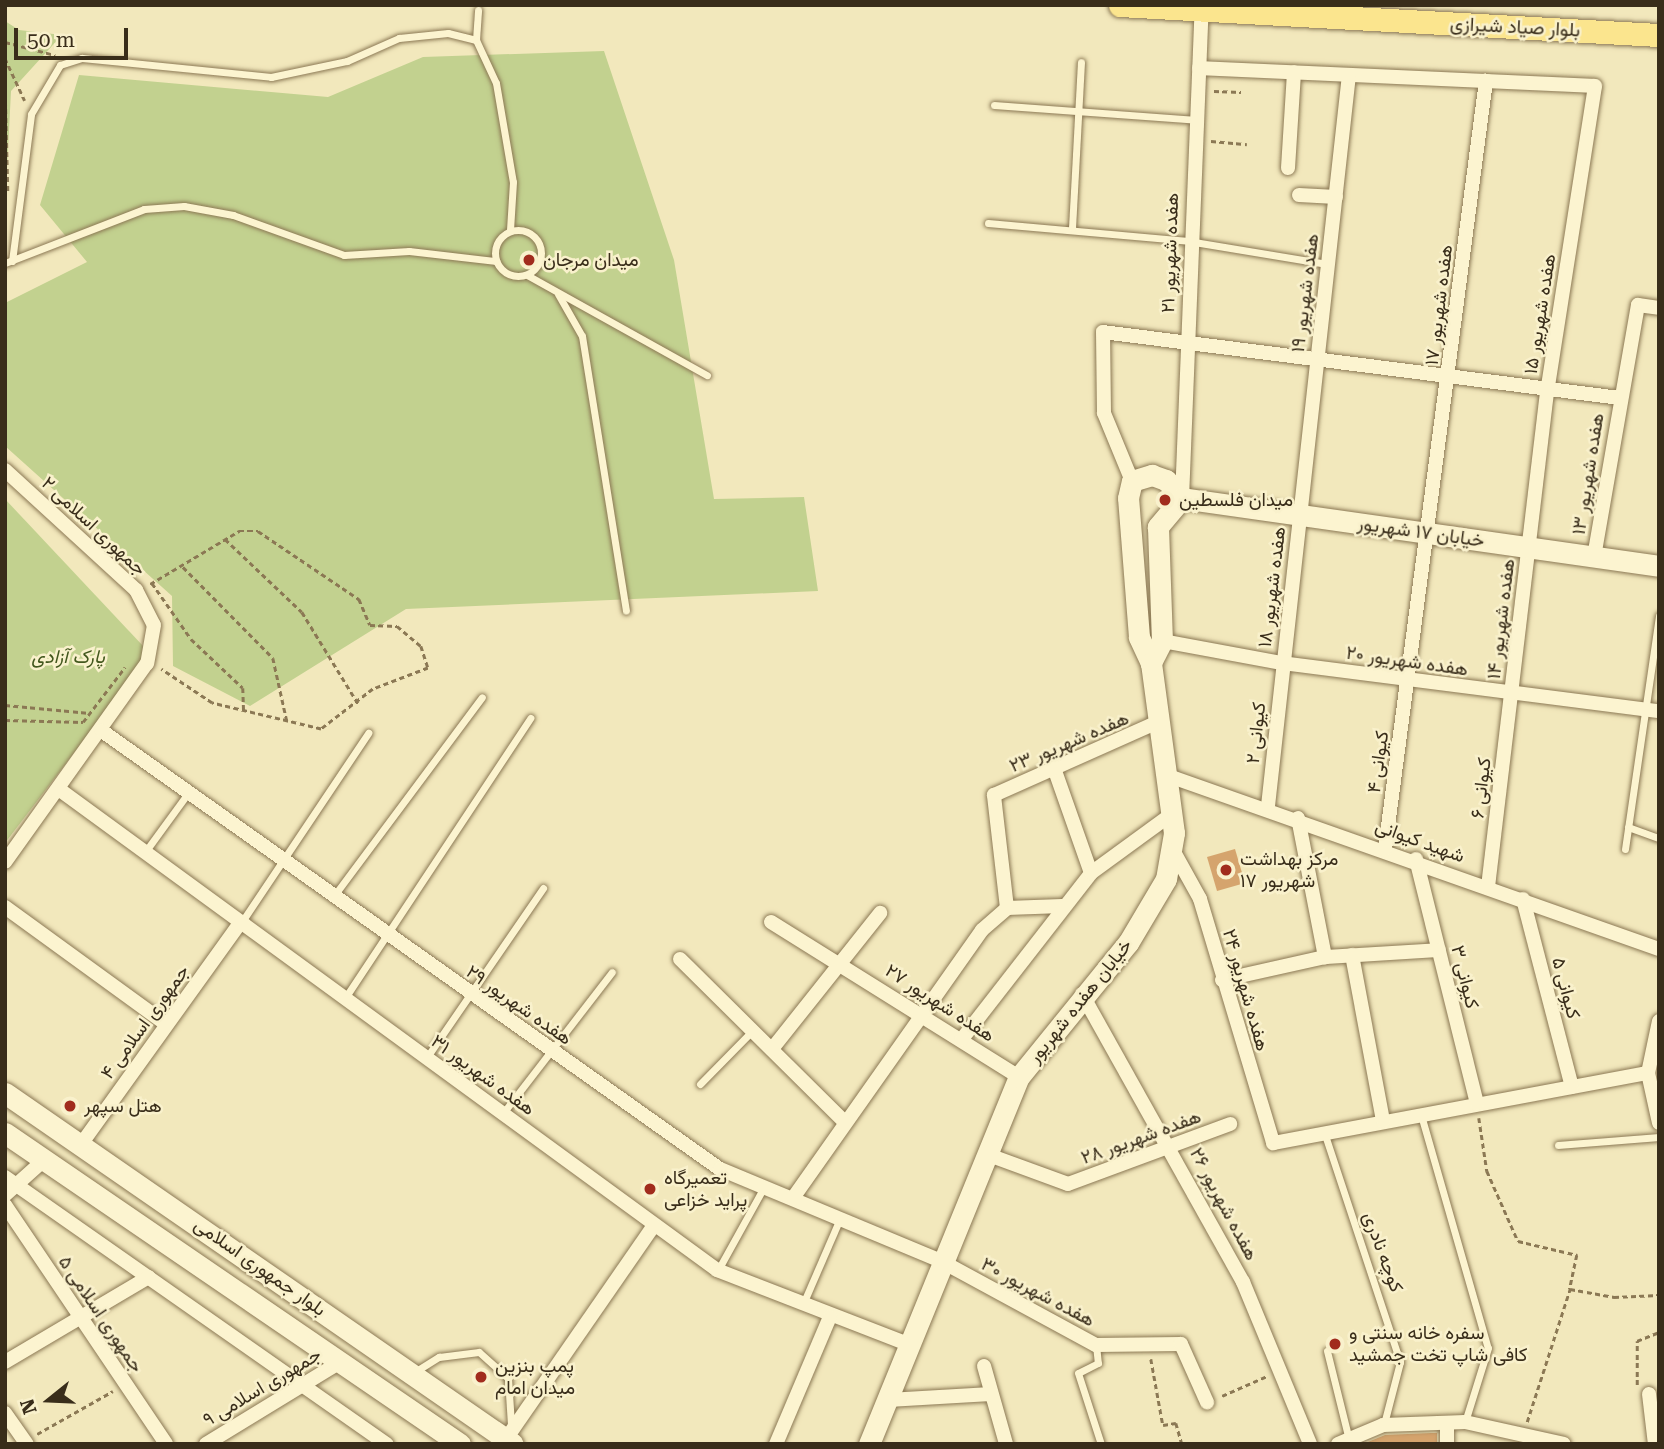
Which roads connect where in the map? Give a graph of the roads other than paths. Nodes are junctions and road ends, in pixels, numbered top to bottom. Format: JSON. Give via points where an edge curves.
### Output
{"nodes":[{"id":1,"x":1120,"y":5,"type":"edge"},
{"id":2,"x":1202,"y":9,"type":"junction"},
{"id":3,"x":478,"y":10,"type":"dead end"},
{"id":4,"x":1659,"y":35,"type":"edge"},
{"id":5,"x":476,"y":40,"type":"junction"},
{"id":6,"x":1081,"y":62,"type":"dead end"},
{"id":7,"x":1199,"y":68,"type":"junction"},
{"id":8,"x":1294,"y":72,"type":"junction"},
{"id":9,"x":1349,"y":75,"type":"junction"},
{"id":10,"x":1486,"y":81,"type":"junction"},
{"id":11,"x":994,"y":105,"type":"dead end"},
{"id":12,"x":1076,"y":109,"type":"junction"},
{"id":13,"x":1196,"y":120,"type":"junction"},
{"id":14,"x":1288,"y":168,"type":"dead end"},
{"id":15,"x":1299,"y":195,"type":"dead end"},
{"id":16,"x":1336,"y":197,"type":"junction"},
{"id":17,"x":988,"y":223,"type":"dead end"},
{"id":18,"x":1072,"y":228,"type":"junction"},
{"id":19,"x":510,"y":230,"type":"junction"},
{"id":20,"x":1188,"y":241,"type":"junction"},
{"id":21,"x":496,"y":261,"type":"junction"},
{"id":22,"x":9,"y":262,"type":"edge"},
{"id":23,"x":1327,"y":264,"type":"junction"},
{"id":24,"x":527,"y":275,"type":"junction"},
{"id":25,"x":558,"y":294,"type":"junction"},
{"id":26,"x":1659,"y":308,"type":"edge"},
{"id":27,"x":1186,"y":341,"type":"junction"},
{"id":28,"x":1316,"y":361,"type":"junction"},
{"id":29,"x":707,"y":375,"type":"dead end"},
{"id":30,"x":1449,"y":379,"type":"junction"},
{"id":31,"x":1547,"y":391,"type":"junction"},
{"id":32,"x":1620,"y":398,"type":"junction"},
{"id":33,"x":5,"y":470,"type":"edge"},
{"id":34,"x":1132,"y":481,"type":"junction"},
{"id":35,"x":1182,"y":498,"type":"junction"},
{"id":36,"x":1300,"y":515,"type":"junction"},
{"id":37,"x":1429,"y":533,"type":"junction"},
{"id":38,"x":1529,"y":548,"type":"junction"},
{"id":39,"x":1594,"y":557,"type":"junction"},
{"id":40,"x":1659,"y":566,"type":"edge"},
{"id":41,"x":626,"y":611,"type":"dead end"},
{"id":42,"x":1659,"y":615,"type":"edge"},
{"id":43,"x":1162,"y":641,"type":"junction"},
{"id":44,"x":1151,"y":663,"type":"junction"},
{"id":45,"x":1282,"y":663,"type":"junction"},
{"id":46,"x":1409,"y":681,"type":"junction"},
{"id":47,"x":1512,"y":694,"type":"junction"},
{"id":48,"x":482,"y":697,"type":"dead end"},
{"id":49,"x":1653,"y":711,"type":"edge"},
{"id":50,"x":530,"y":718,"type":"dead end"},
{"id":51,"x":1158,"y":722,"type":"junction"},
{"id":52,"x":102,"y":731,"type":"junction"},
{"id":53,"x":368,"y":733,"type":"dead end"},
{"id":54,"x":1054,"y":768,"type":"junction"},
{"id":55,"x":1166,"y":775,"type":"junction"},
{"id":56,"x":60,"y":790,"type":"junction"},
{"id":57,"x":188,"y":793,"type":"junction"},
{"id":58,"x":1268,"y":806,"type":"junction"},
{"id":59,"x":1172,"y":814,"type":"junction"},
{"id":60,"x":1298,"y":818,"type":"junction"},
{"id":61,"x":1628,"y":827,"type":"junction"},
{"id":62,"x":1659,"y":838,"type":"edge"},
{"id":63,"x":1385,"y":849,"type":"junction"},
{"id":64,"x":1625,"y":849,"type":"dead end"},
{"id":65,"x":1174,"y":852,"type":"junction"},
{"id":66,"x":145,"y":853,"type":"junction"},
{"id":67,"x":1416,"y":859,"type":"junction"},
{"id":68,"x":282,"y":861,"type":"junction"},
{"id":69,"x":5,"y":862,"type":"edge"},
{"id":70,"x":1091,"y":873,"type":"junction"},
{"id":71,"x":1488,"y":886,"type":"junction"},
{"id":72,"x":543,"y":888,"type":"dead end"},
{"id":73,"x":333,"y":898,"type":"junction"},
{"id":74,"x":1523,"y":899,"type":"junction"},
{"id":75,"x":1062,"y":906,"type":"junction"},
{"id":76,"x":5,"y":907,"type":"edge"},
{"id":77,"x":1007,"y":908,"type":"junction"},
{"id":78,"x":880,"y":913,"type":"dead end"},
{"id":79,"x":771,"y":922,"type":"dead end"},
{"id":80,"x":240,"y":923,"type":"junction"},
{"id":81,"x":383,"y":934,"type":"junction"},
{"id":82,"x":1659,"y":949,"type":"edge"},
{"id":83,"x":1438,"y":950,"type":"junction"},
{"id":84,"x":1352,"y":955,"type":"junction"},
{"id":85,"x":1325,"y":957,"type":"junction"},
{"id":86,"x":680,"y":958,"type":"dead end"},
{"id":87,"x":841,"y":961,"type":"junction"},
{"id":88,"x":612,"y":972,"type":"dead end"},
{"id":89,"x":1223,"y":979,"type":"junction"},
{"id":90,"x":468,"y":993,"type":"junction"},
{"id":91,"x":1082,"y":993,"type":"junction"},
{"id":92,"x":345,"y":998,"type":"junction"},
{"id":93,"x":923,"y":1014,"type":"junction"},
{"id":94,"x":1659,"y":1021,"type":"edge"},
{"id":95,"x":166,"y":1024,"type":"junction"},
{"id":96,"x":753,"y":1030,"type":"junction"},
{"id":97,"x":962,"y":1039,"type":"junction"},
{"id":98,"x":772,"y":1049,"type":"junction"},
{"id":99,"x":550,"y":1050,"type":"junction"},
{"id":100,"x":427,"y":1058,"type":"junction"},
{"id":101,"x":1648,"y":1073,"type":"junction"},
{"id":102,"x":1019,"y":1077,"type":"junction"},
{"id":103,"x":700,"y":1084,"type":"dead end"},
{"id":104,"x":1572,"y":1087,"type":"junction"},
{"id":105,"x":5,"y":1093,"type":"edge"},
{"id":106,"x":1477,"y":1104,"type":"junction"},
{"id":107,"x":503,"y":1113,"type":"junction"},
{"id":108,"x":1421,"y":1115,"type":"junction"},
{"id":109,"x":1383,"y":1121,"type":"junction"},
{"id":110,"x":845,"y":1122,"type":"junction"},
{"id":111,"x":1659,"y":1123,"type":"edge"},
{"id":112,"x":1230,"y":1124,"type":"dead end"},
{"id":113,"x":1323,"y":1132,"type":"junction"},
{"id":114,"x":5,"y":1133,"type":"edge"},
{"id":115,"x":1659,"y":1137,"type":"edge"},
{"id":116,"x":82,"y":1143,"type":"junction"},
{"id":117,"x":1558,"y":1145,"type":"dead end"},
{"id":118,"x":1173,"y":1149,"type":"junction"},
{"id":119,"x":986,"y":1154,"type":"junction"},
{"id":120,"x":44,"y":1160,"type":"junction"},
{"id":121,"x":9,"y":1185,"type":"edge"},
{"id":122,"x":764,"y":1187,"type":"junction"},
{"id":123,"x":793,"y":1198,"type":"junction"},
{"id":124,"x":5,"y":1206,"type":"edge"},
{"id":125,"x":839,"y":1221,"type":"junction"},
{"id":126,"x":654,"y":1224,"type":"junction"},
{"id":127,"x":941,"y":1261,"type":"junction"},
{"id":128,"x":718,"y":1270,"type":"junction"},
{"id":129,"x":149,"y":1277,"type":"junction"},
{"id":130,"x":802,"y":1308,"type":"junction"},
{"id":131,"x":830,"y":1317,"type":"junction"},
{"id":132,"x":83,"y":1321,"type":"junction"},
{"id":133,"x":910,"y":1345,"type":"junction"},
{"id":134,"x":1096,"y":1345,"type":"junction"},
{"id":135,"x":1327,"y":1351,"type":"dead end"},
{"id":136,"x":5,"y":1362,"type":"edge"},
{"id":137,"x":337,"y":1364,"type":"junction"},
{"id":138,"x":984,"y":1366,"type":"dead end"},
{"id":139,"x":412,"y":1373,"type":"junction"},
{"id":140,"x":305,"y":1386,"type":"junction"},
{"id":141,"x":991,"y":1394,"type":"junction"},
{"id":142,"x":1649,"y":1394,"type":"road end"},
{"id":143,"x":888,"y":1400,"type":"junction"},
{"id":144,"x":1207,"y":1402,"type":"road end"},
{"id":145,"x":5,"y":1413,"type":"edge"},
{"id":146,"x":1465,"y":1422,"type":"junction"},
{"id":147,"x":1383,"y":1425,"type":"junction"},
{"id":148,"x":1447,"y":1425,"type":"junction"},
{"id":149,"x":1343,"y":1440,"type":"edge"},
{"id":150,"x":510,"y":1441,"type":"edge"},
{"id":151,"x":26,"y":1442,"type":"edge"},
{"id":152,"x":1564,"y":1442,"type":"edge"},
{"id":153,"x":166,"y":1444,"type":"edge"},
{"id":154,"x":206,"y":1444,"type":"edge"},
{"id":155,"x":387,"y":1444,"type":"edge"},
{"id":156,"x":460,"y":1444,"type":"edge"},
{"id":157,"x":776,"y":1444,"type":"edge"},
{"id":158,"x":869,"y":1444,"type":"edge"},
{"id":159,"x":1006,"y":1444,"type":"edge"},
{"id":160,"x":1101,"y":1444,"type":"edge"},
{"id":161,"x":1310,"y":1444,"type":"edge"},
{"id":162,"x":1447,"y":1444,"type":"edge"},
{"id":163,"x":1656,"y":1444,"type":"edge"}],
"edges":[{"from":1,"to":2,"type":"main road","name":"بلوار صیاد شیرازی"},
{"from":2,"to":4,"type":"main road","name":"بلوار صیاد شیرازی"},
{"from":2,"to":7,"type":"street","name":"هفده شهریور ۲۱"},
{"from":3,"to":5,"type":"lane"},
{"from":5,"to":19,"type":"lane","via":[[501,103],[513,182]]},
{"from":5,"to":22,"type":"lane","via":[[448,33],[399,38],[346,61],[271,77],[82,58],[60,65],[31,114]]},
{"from":6,"to":12,"type":"lane"},
{"from":7,"to":8,"type":"street"},
{"from":7,"to":13,"type":"street","name":"هفده شهریور ۲۱"},
{"from":8,"to":9,"type":"street"},
{"from":8,"to":14,"type":"street"},
{"from":9,"to":10,"type":"street"},
{"from":9,"to":16,"type":"street","name":"هفده شهریور ۱۹"},
{"from":10,"to":30,"type":"street","name":"هفده شهریور ۱۷"},
{"from":10,"to":31,"type":"street","name":"هفده شهریور ۱۵","via":[[1595,86]]},
{"from":11,"to":12,"type":"lane"},
{"from":12,"to":13,"type":"lane"},
{"from":12,"to":18,"type":"lane"},
{"from":13,"to":20,"type":"street","name":"هفده شهریور ۲۱"},
{"from":15,"to":16,"type":"street"},
{"from":16,"to":23,"type":"street","name":"هفده شهریور ۱۹"},
{"from":17,"to":18,"type":"lane"},
{"from":18,"to":20,"type":"lane"},
{"from":19,"to":21,"type":"lane","via":[[496,243]]},
{"from":19,"to":24,"type":"lane","via":[[528,231],[540,244],[540,262]]},
{"from":20,"to":23,"type":"lane"},
{"from":20,"to":27,"type":"street","name":"هفده شهریور ۲۱"},
{"from":21,"to":22,"type":"lane","via":[[410,251],[344,255],[233,215],[184,206],[144,209]]},
{"from":21,"to":24,"type":"lane","via":[[509,274]]},
{"from":23,"to":28,"type":"street","name":"هفده شهریور ۱۹"},
{"from":24,"to":25,"type":"lane"},
{"from":25,"to":29,"type":"lane","via":[[627,325]]},
{"from":25,"to":41,"type":"lane","via":[[582,336]]},
{"from":26,"to":32,"type":"street","name":"هفده شهریور ۱۳","via":[[1638,305]]},
{"from":27,"to":28,"type":"street"},
{"from":27,"to":34,"type":"street","via":[[1103,332],[1104,413]]},
{"from":27,"to":35,"type":"street","name":"هفده شهریور ۲۱"},
{"from":28,"to":30,"type":"street"},
{"from":28,"to":36,"type":"street","name":"هفده شهریور ۱۹"},
{"from":30,"to":31,"type":"street"},
{"from":30,"to":37,"type":"street","name":"هفده شهریور ۱۷"},
{"from":31,"to":32,"type":"street"},
{"from":31,"to":38,"type":"street","name":"هفده شهریور ۱۵"},
{"from":32,"to":39,"type":"street","name":"هفده شهریور ۱۳"},
{"from":33,"to":52,"type":"street","name":"جمهوری اسلامی ۲","via":[[136,590],[154,625],[147,663]]},
{"from":34,"to":35,"type":"street","via":[[1152,475],[1166,480]]},
{"from":34,"to":44,"type":"street","via":[[1139,637]]},
{"from":35,"to":36,"type":"street","name":"خیابان ۱۷ شهریور"},
{"from":35,"to":43,"type":"street","via":[[1158,527]]},
{"from":36,"to":37,"type":"street","name":"خیابان ۱۷ شهریور"},
{"from":36,"to":45,"type":"street","name":"هفده شهریور ۱۸"},
{"from":37,"to":38,"type":"street","name":"خیابان ۱۷ شهریور"},
{"from":37,"to":46,"type":"street","name":"هفده شهریور ۱۷"},
{"from":38,"to":39,"type":"street","name":"خیابان ۱۷ شهریور"},
{"from":38,"to":47,"type":"street","name":"هفده شهریور ۱۴"},
{"from":39,"to":40,"type":"street","name":"خیابان ۱۷ شهریور"},
{"from":42,"to":49,"type":"lane"},
{"from":43,"to":44,"type":"street"},
{"from":43,"to":45,"type":"street","name":"هفده شهریور ۲۰"},
{"from":44,"to":51,"type":"street","name":"خیابان هفده شهریور"},
{"from":45,"to":46,"type":"street","name":"هفده شهریور ۲۰"},
{"from":45,"to":58,"type":"street","name":"کیوانی ۲"},
{"from":46,"to":47,"type":"street","name":"هفده شهریور ۲۰"},
{"from":46,"to":63,"type":"street","name":"کیوانی ۴"},
{"from":47,"to":49,"type":"street","name":"هفده شهریور ۲۰"},
{"from":47,"to":71,"type":"street","name":"کیوانی ۶"},
{"from":48,"to":73,"type":"lane"},
{"from":49,"to":61,"type":"lane"},
{"from":50,"to":81,"type":"lane"},
{"from":51,"to":54,"type":"street","name":"هفده شهریور ۲۳"},
{"from":51,"to":55,"type":"street","name":"خیابان هفده شهریور"},
{"from":52,"to":56,"type":"street","name":"جمهوری اسلامی ۲"},
{"from":52,"to":57,"type":"street","name":"هفده شهریور ۲۹"},
{"from":53,"to":68,"type":"lane"},
{"from":54,"to":70,"type":"street"},
{"from":54,"to":77,"type":"street","name":"هفده شهریور ۲۳","via":[[993,795]]},
{"from":55,"to":58,"type":"street","name":"شهید کیوانی"},
{"from":55,"to":59,"type":"street","name":"خیابان هفده شهریور"},
{"from":56,"to":66,"type":"street","name":"هفده شهریور ۳۱"},
{"from":56,"to":69,"type":"street","name":"جمهوری اسلامی ۲"},
{"from":57,"to":66,"type":"lane"},
{"from":57,"to":68,"type":"street","name":"هفده شهریور ۲۹"},
{"from":58,"to":60,"type":"street","name":"شهید کیوانی"},
{"from":59,"to":65,"type":"street","name":"خیابان هفده شهریور"},
{"from":59,"to":70,"type":"street"},
{"from":60,"to":63,"type":"street","name":"شهید کیوانی"},
{"from":60,"to":85,"type":"street"},
{"from":61,"to":62,"type":"lane"},
{"from":61,"to":64,"type":"lane"},
{"from":63,"to":67,"type":"street","name":"شهید کیوانی"},
{"from":65,"to":89,"type":"street","name":"هفده شهریور ۲۴","via":[[1200,899]]},
{"from":65,"to":91,"type":"street","name":"خیابان هفده شهریور","via":[[1151,912]]},
{"from":66,"to":80,"type":"street","name":"هفده شهریور ۳۱"},
{"from":67,"to":71,"type":"street","name":"شهید کیوانی"},
{"from":67,"to":83,"type":"street","name":"کیوانی ۳"},
{"from":68,"to":73,"type":"street","name":"هفده شهریور ۲۹"},
{"from":68,"to":80,"type":"lane"},
{"from":70,"to":75,"type":"street"},
{"from":71,"to":74,"type":"street","name":"شهید کیوانی"},
{"from":72,"to":90,"type":"lane"},
{"from":73,"to":81,"type":"street","name":"هفده شهریور ۲۹"},
{"from":74,"to":82,"type":"street","name":"شهید کیوانی"},
{"from":74,"to":104,"type":"street","name":"کیوانی ۵"},
{"from":75,"to":77,"type":"street"},
{"from":75,"to":97,"type":"street"},
{"from":76,"to":95,"type":"street"},
{"from":77,"to":93,"type":"street","via":[[982,930]]},
{"from":78,"to":87,"type":"street"},
{"from":79,"to":87,"type":"street","name":"هفده شهریور ۲۷"},
{"from":80,"to":92,"type":"street","name":"هفده شهریور ۳۱"},
{"from":80,"to":95,"type":"street","name":"جمهوری اسلامی ۴"},
{"from":81,"to":90,"type":"street","name":"هفده شهریور ۲۹"},
{"from":81,"to":92,"type":"lane"},
{"from":83,"to":84,"type":"street"},
{"from":83,"to":106,"type":"street","name":"کیوانی ۳"},
{"from":84,"to":85,"type":"street"},
{"from":84,"to":109,"type":"street"},
{"from":85,"to":89,"type":"street"},
{"from":86,"to":96,"type":"street"},
{"from":87,"to":93,"type":"street","name":"هفده شهریور ۲۷"},
{"from":87,"to":98,"type":"street"},
{"from":88,"to":99,"type":"lane"},
{"from":89,"to":113,"type":"street","name":"هفده شهریور ۲۴","via":[[1273,1143]]},
{"from":90,"to":99,"type":"street","name":"هفده شهریور ۲۹"},
{"from":90,"to":100,"type":"lane"},
{"from":91,"to":102,"type":"street","name":"خیابان هفده شهریور"},
{"from":91,"to":118,"type":"street","name":"هفده شهریور ۲۶"},
{"from":92,"to":100,"type":"street","name":"هفده شهریور ۳۱"},
{"from":93,"to":97,"type":"street","name":"هفده شهریور ۲۷"},
{"from":93,"to":110,"type":"street"},
{"from":94,"to":101,"type":"street"},
{"from":95,"to":116,"type":"street","name":"جمهوری اسلامی ۴"},
{"from":96,"to":98,"type":"street"},
{"from":96,"to":103,"type":"lane"},
{"from":97,"to":102,"type":"street","name":"هفده شهریور ۲۷"},
{"from":98,"to":110,"type":"street"},
{"from":99,"to":107,"type":"lane"},
{"from":99,"to":122,"type":"street","name":"هفده شهریور ۲۹","via":[[720,1170]]},
{"from":100,"to":107,"type":"street","name":"هفده شهریور ۳۱"},
{"from":101,"to":104,"type":"street"},
{"from":101,"to":111,"type":"street"},
{"from":102,"to":119,"type":"street","name":"خیابان هفده شهریور"},
{"from":104,"to":106,"type":"street"},
{"from":105,"to":116,"type":"street","name":"بلوار جمهوری اسلامی"},
{"from":106,"to":108,"type":"street"},
{"from":107,"to":126,"type":"street","name":"هفده شهریور ۳۱"},
{"from":108,"to":109,"type":"street"},
{"from":108,"to":146,"type":"lane","via":[[1488,1348]]},
{"from":109,"to":113,"type":"street"},
{"from":110,"to":123,"type":"street"},
{"from":112,"to":118,"type":"street","name":"هفده شهریور ۲۸"},
{"from":113,"to":147,"type":"lane","name":"کوچه نادری","via":[[1400,1362]]},
{"from":114,"to":120,"type":"street","name":"بلوار جمهوری اسلامی"},
{"from":115,"to":117,"type":"lane"},
{"from":116,"to":139,"type":"street","name":"بلوار جمهوری اسلامی"},
{"from":118,"to":119,"type":"street","name":"هفده شهریور ۲۸","via":[[1068,1184]]},
{"from":118,"to":161,"type":"street","name":"هفده شهریور ۲۶","via":[[1243,1282]]},
{"from":119,"to":127,"type":"street","name":"خیابان هفده شهریور"},
{"from":120,"to":121,"type":"street"},
{"from":120,"to":137,"type":"street","name":"بلوار جمهوری اسلامی"},
{"from":121,"to":129,"type":"street"},
{"from":122,"to":123,"type":"street","name":"هفده شهریور ۲۹"},
{"from":122,"to":128,"type":"lane"},
{"from":123,"to":125,"type":"street","name":"هفده شهریور ۲۹"},
{"from":124,"to":132,"type":"street","name":"جمهوری اسلامی ۵"},
{"from":125,"to":127,"type":"street","name":"هفده شهریور ۲۹"},
{"from":125,"to":130,"type":"lane"},
{"from":126,"to":128,"type":"street","name":"هفده شهریور ۳۱"},
{"from":126,"to":150,"type":"street"},
{"from":127,"to":133,"type":"street","name":"خیابان هفده شهریور"},
{"from":127,"to":134,"type":"street","name":"هفده شهریور ۳۰"},
{"from":128,"to":130,"type":"street","name":"هفده شهریور ۳۱"},
{"from":129,"to":132,"type":"street"},
{"from":129,"to":140,"type":"street"},
{"from":130,"to":131,"type":"street","name":"هفده شهریور ۳۱"},
{"from":131,"to":133,"type":"street","name":"هفده شهریور ۳۱"},
{"from":131,"to":157,"type":"street"},
{"from":132,"to":136,"type":"street"},
{"from":132,"to":153,"type":"street","name":"جمهوری اسلامی ۵"},
{"from":133,"to":143,"type":"street","name":"خیابان هفده شهریور"},
{"from":134,"to":144,"type":"street","name":"هفده شهریور ۳۰","via":[[1181,1344]]},
{"from":134,"to":160,"type":"lane","via":[[1098,1363],[1078,1373]]},
{"from":135,"to":149,"type":"lane"},
{"from":137,"to":140,"type":"street","name":"جمهوری اسلامی ۹"},
{"from":137,"to":156,"type":"street","name":"بلوار جمهوری اسلامی"},
{"from":138,"to":141,"type":"street"},
{"from":139,"to":150,"type":"street","name":"بلوار جمهوری اسلامی"},
{"from":139,"to":150,"type":"lane","via":[[457,1352],[479,1352],[497,1363],[514,1400]]},
{"from":140,"to":154,"type":"street","name":"جمهوری اسلامی ۹"},
{"from":140,"to":155,"type":"street"},
{"from":141,"to":143,"type":"street"},
{"from":141,"to":159,"type":"street"},
{"from":142,"to":163,"type":"street"},
{"from":143,"to":158,"type":"street","name":"خیابان هفده شهریور"},
{"from":145,"to":151,"type":"street"},
{"from":146,"to":148,"type":"street"},
{"from":146,"to":152,"type":"street"},
{"from":147,"to":148,"type":"street"},
{"from":147,"to":149,"type":"street"},
{"from":148,"to":162,"type":"street"}]}
